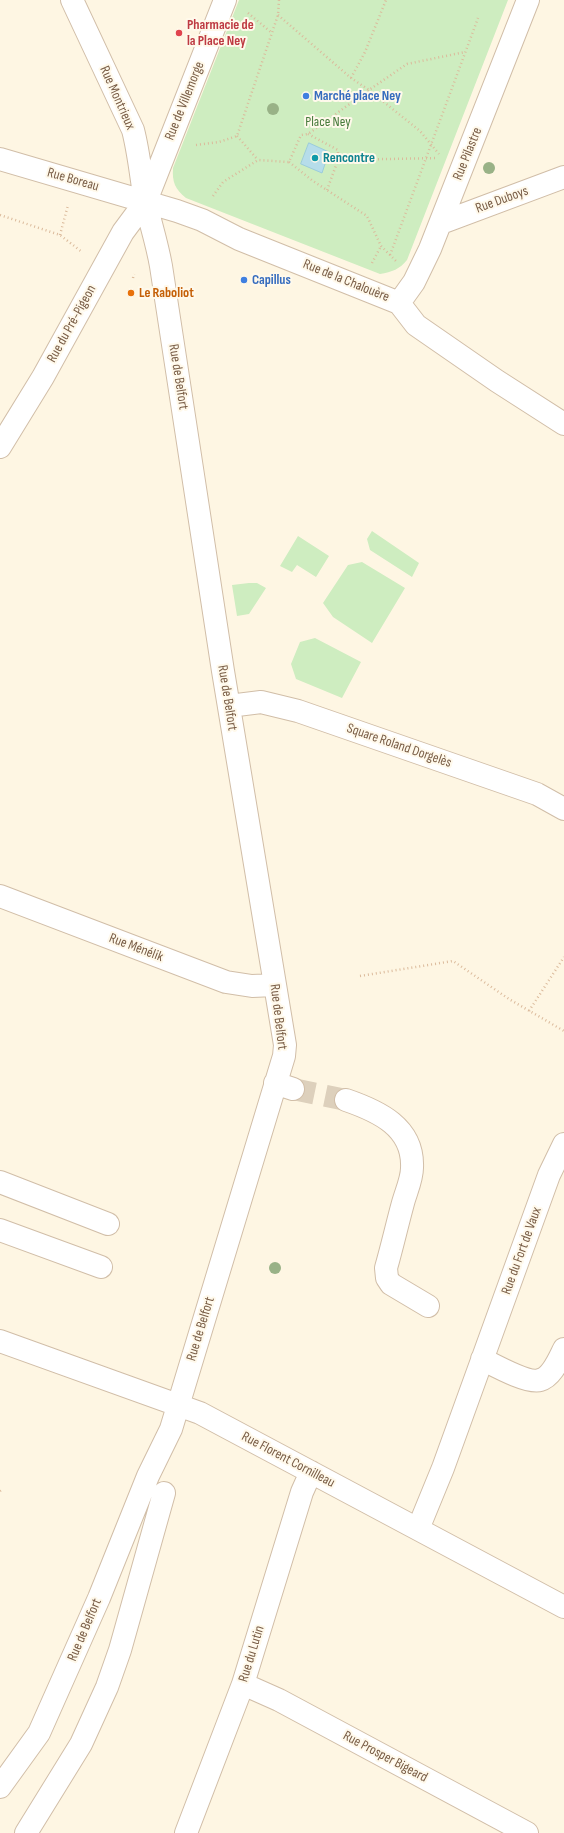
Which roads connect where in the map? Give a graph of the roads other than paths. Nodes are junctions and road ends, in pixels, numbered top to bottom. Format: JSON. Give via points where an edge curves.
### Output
{"nodes":[{"id":1,"x":72,"y":0,"type":"edge"},
{"id":2,"x":225,"y":0,"type":"edge"},
{"id":3,"x":528,"y":0,"type":"edge"},
{"id":4,"x":0,"y":158,"type":"edge"},
{"id":5,"x":564,"y":177,"type":"edge"},
{"id":6,"x":146,"y":201,"type":"junction"},
{"id":7,"x":441,"y":223,"type":"junction"},
{"id":8,"x":399,"y":303,"type":"junction"},
{"id":9,"x":564,"y":424,"type":"edge"},
{"id":10,"x":0,"y":447,"type":"edge"},
{"id":11,"x":229,"y":706,"type":"junction"},
{"id":12,"x":564,"y":809,"type":"edge"},
{"id":13,"x":0,"y":896,"type":"edge"},
{"id":14,"x":275,"y":985,"type":"junction"},
{"id":15,"x":346,"y":1100,"type":"tunnel mouth"},
{"id":16,"x":564,"y":1144,"type":"edge"},
{"id":17,"x":557,"y":1176,"type":"edge"},
{"id":18,"x":0,"y":1182,"type":"edge"},
{"id":19,"x":108,"y":1224,"type":"dead end"},
{"id":20,"x":0,"y":1230,"type":"edge"},
{"id":21,"x":101,"y":1267,"type":"dead end"},
{"id":22,"x":428,"y":1306,"type":"dead end"},
{"id":23,"x":0,"y":1341,"type":"edge"},
{"id":24,"x":564,"y":1349,"type":"edge"},
{"id":25,"x":482,"y":1359,"type":"junction"},
{"id":26,"x":178,"y":1405,"type":"junction"},
{"id":27,"x":311,"y":1472,"type":"junction"},
{"id":28,"x":164,"y":1493,"type":"dead end"},
{"id":29,"x":418,"y":1529,"type":"junction"},
{"id":30,"x":564,"y":1606,"type":"edge"},
{"id":31,"x":243,"y":1684,"type":"junction"},
{"id":32,"x":0,"y":1788,"type":"edge"},
{"id":33,"x":26,"y":1833,"type":"edge"},
{"id":34,"x":186,"y":1833,"type":"edge"},
{"id":35,"x":527,"y":1833,"type":"edge"}],
"edges":[{"from":1,"to":6,"type":"street","name":"Rue Montrieux","via":[[133,130]]},
{"from":2,"to":6,"type":"street","name":"Rue de Villemorge"},
{"from":3,"to":7,"type":"street","name":"Rue Pilastre"},
{"from":4,"to":6,"type":"street","name":"Rue Boreau"},
{"from":5,"to":7,"type":"street","name":"Rue Duboys"},
{"from":6,"to":8,"type":"street","name":"Rue de la Chalouère","via":[[202,220],[239,239]]},
{"from":6,"to":10,"type":"street","name":"Rue du Pré-Pigeon","via":[[123,232],[47,370]]},
{"from":6,"to":11,"type":"street","name":"Rue de Belfort","via":[[161,266]]},
{"from":7,"to":8,"type":"street","name":"Rue Pilastre","via":[[414,282]]},
{"from":8,"to":9,"type":"street","name":"Rue de la Chalouère","via":[[416,324],[496,381]]},
{"from":11,"to":12,"type":"street","name":"Square Roland Dorgelès","via":[[261,702],[298,711],[537,794]]},
{"from":11,"to":14,"type":"street","name":"Rue de Belfort"},
{"from":13,"to":14,"type":"street","name":"Rue Ménélik","via":[[226,982],[252,986]]},
{"from":14,"to":26,"type":"street","name":"Rue de Belfort","via":[[285,1045],[284,1086]]},
{"from":15,"to":22,"type":"street","via":[[370,1108],[384,1117],[397,1127],[407,1142],[412,1169],[386,1268],[387,1278],[391,1284]]},
{"from":16,"to":17,"type":"street","name":"Rue du Fort de Vaux"},
{"from":17,"to":25,"type":"street","name":"Rue du Fort de Vaux"},
{"from":18,"to":19,"type":"street"},
{"from":20,"to":21,"type":"street"},
{"from":23,"to":26,"type":"street","name":"Rue Florent Cornilleau"},
{"from":24,"to":25,"type":"street","via":[[548,1375],[539,1380],[528,1380]]},
{"from":25,"to":29,"type":"street","name":"Rue du Fort de Vaux"},
{"from":26,"to":27,"type":"street","name":"Rue Florent Cornilleau","via":[[221,1423]]},
{"from":26,"to":32,"type":"street","name":"Rue de Belfort","via":[[171,1429],[148,1476],[53,1703],[35,1740]]},
{"from":27,"to":29,"type":"street","name":"Rue Florent Cornilleau"},
{"from":27,"to":31,"type":"street","name":"Rue du Lutin","via":[[302,1492]]},
{"from":28,"to":33,"type":"street","via":[[120,1650],[107,1687],[81,1744]]},
{"from":29,"to":30,"type":"street","name":"Rue Florent Cornilleau"},
{"from":31,"to":34,"type":"street","name":"Rue du Lutin"},
{"from":31,"to":35,"type":"street","name":"Rue Prosper Bigeard","via":[[279,1700]]}]}
